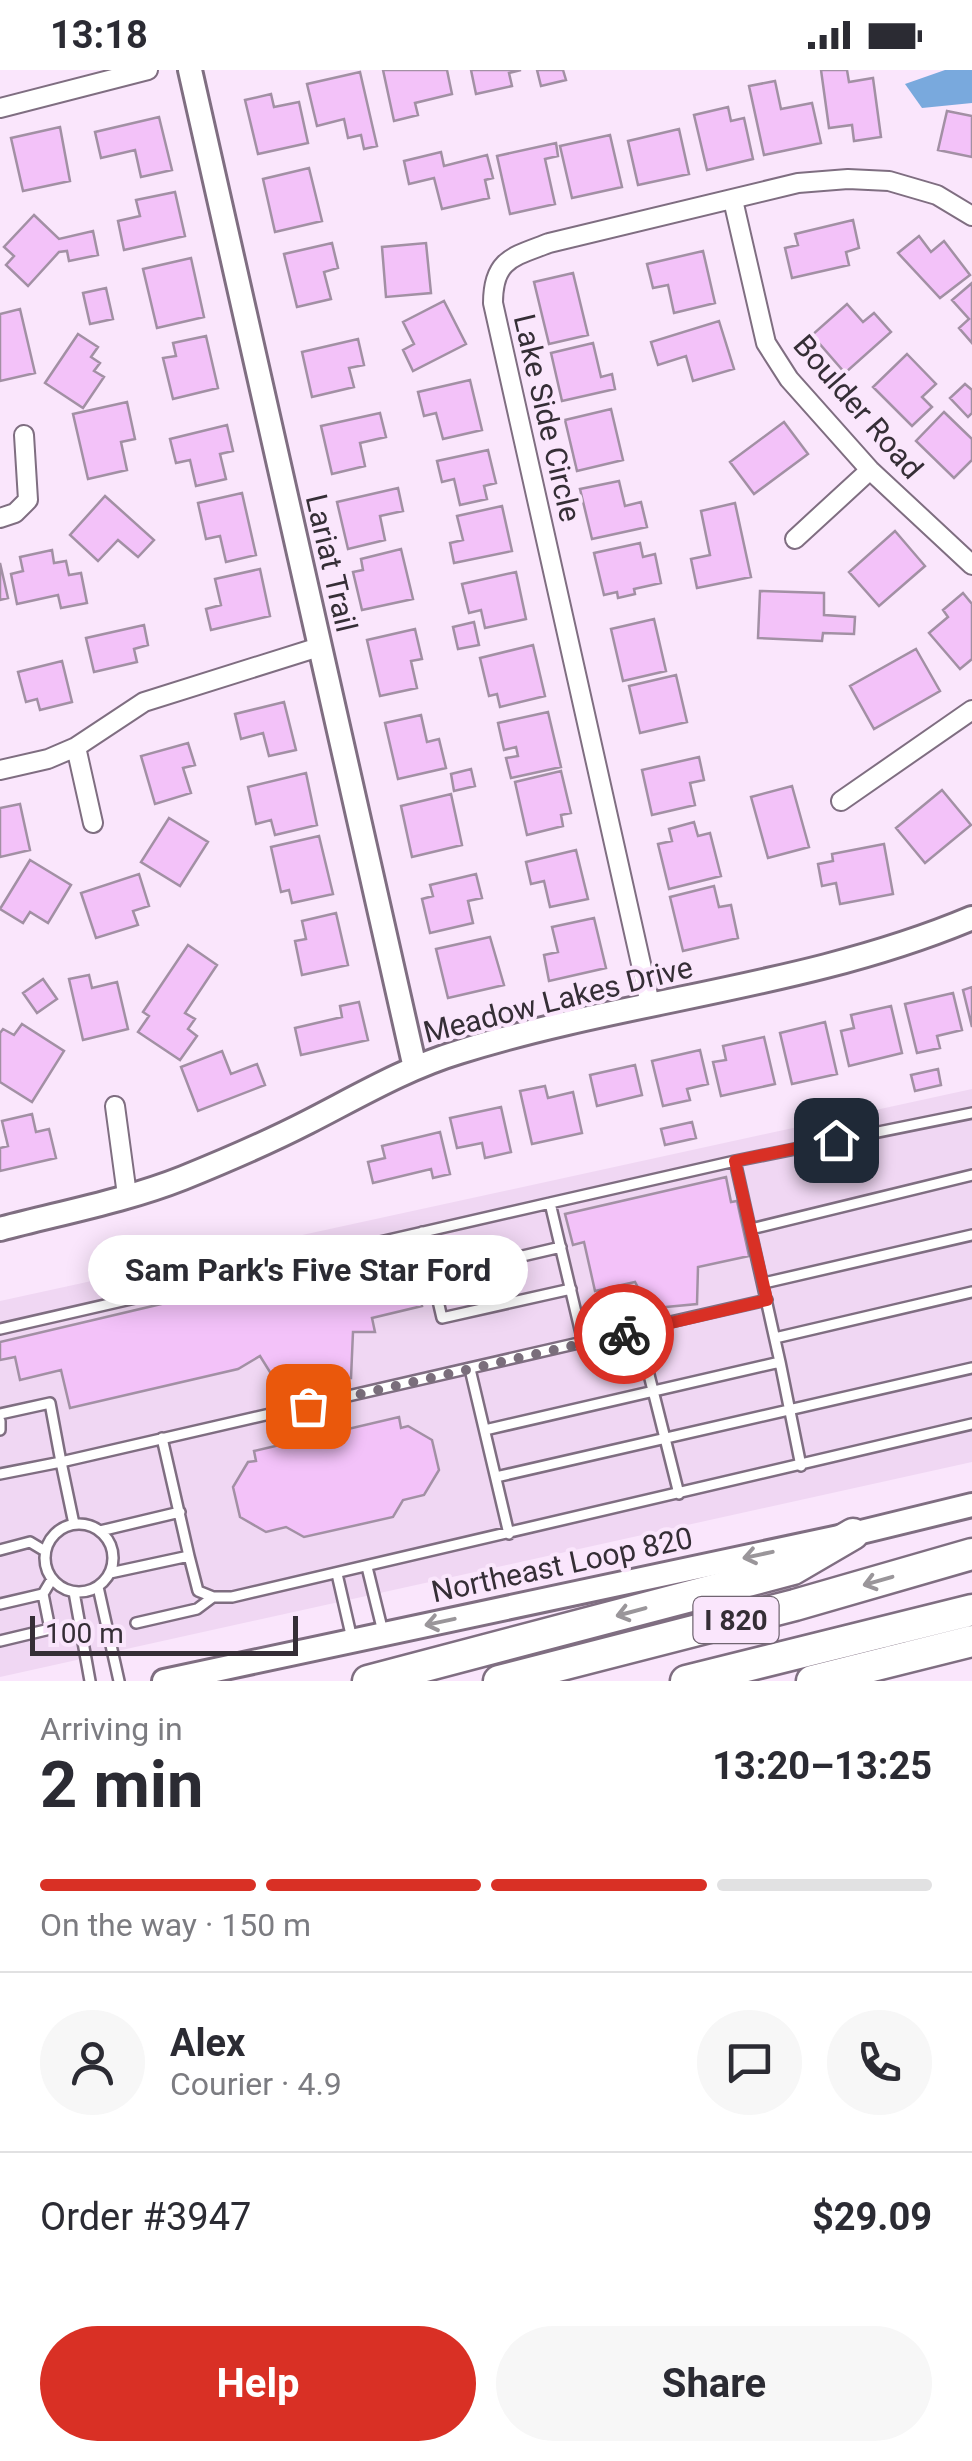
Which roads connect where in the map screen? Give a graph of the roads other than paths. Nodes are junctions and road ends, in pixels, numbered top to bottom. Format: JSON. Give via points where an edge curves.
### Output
{"nodes":[{"id":1,"x":148,"y":70,"type":"edge"},
{"id":2,"x":190,"y":70,"type":"edge"},
{"id":3,"x":0,"y":108,"type":"edge"},
{"id":4,"x":733,"y":200,"type":"junction"},
{"id":5,"x":972,"y":216,"type":"edge"},
{"id":6,"x":24,"y":435,"type":"dead end"},
{"id":7,"x":870,"y":470,"type":"junction"},
{"id":8,"x":0,"y":518,"type":"edge"},
{"id":9,"x":795,"y":539,"type":"dead end"},
{"id":10,"x":972,"y":566,"type":"edge"},
{"id":11,"x":318,"y":647,"type":"junction"},
{"id":12,"x":972,"y":710,"type":"edge"},
{"id":13,"x":76,"y":747,"type":"junction"},
{"id":14,"x":0,"y":770,"type":"edge"},
{"id":15,"x":841,"y":801,"type":"dead end"},
{"id":16,"x":93,"y":823,"type":"dead end"},
{"id":17,"x":972,"y":918,"type":"edge"},
{"id":18,"x":650,"y":1004,"type":"junction"},
{"id":19,"x":415,"y":1068,"type":"junction"},
{"id":20,"x":115,"y":1106,"type":"dead end"},
{"id":21,"x":972,"y":1113,"type":"edge"},
{"id":22,"x":735,"y":1161,"type":"junction"},
{"id":23,"x":972,"y":1175,"type":"edge"},
{"id":24,"x":126,"y":1194,"type":"junction"},
{"id":25,"x":550,"y":1203,"type":"junction"},
{"id":26,"x":0,"y":1229,"type":"edge"},
{"id":27,"x":751,"y":1229,"type":"junction"},
{"id":28,"x":422,"y":1232,"type":"junction"},
{"id":29,"x":972,"y":1235,"type":"edge"},
{"id":30,"x":561,"y":1247,"type":"junction"},
{"id":31,"x":432,"y":1277,"type":"junction"},
{"id":32,"x":764,"y":1283,"type":"junction"},
{"id":33,"x":571,"y":1289,"type":"junction"},
{"id":34,"x":972,"y":1292,"type":"edge"},
{"id":35,"x":767,"y":1300,"type":"junction"},
{"id":36,"x":0,"y":1329,"type":"edge"},
{"id":37,"x":638,"y":1331,"type":"junction"},
{"id":38,"x":775,"y":1338,"type":"junction"},
{"id":39,"x":583,"y":1342,"type":"junction"},
{"id":40,"x":780,"y":1362,"type":"junction"},
{"id":41,"x":972,"y":1368,"type":"edge"},
{"id":42,"x":470,"y":1369,"type":"junction"},
{"id":43,"x":653,"y":1391,"type":"junction"},
{"id":44,"x":790,"y":1410,"type":"junction"},
{"id":45,"x":0,"y":1418,"type":"edge"},
{"id":46,"x":972,"y":1424,"type":"edge"},
{"id":47,"x":0,"y":1430,"type":"edge"},
{"id":48,"x":485,"y":1430,"type":"junction"},
{"id":49,"x":162,"y":1438,"type":"junction"},
{"id":50,"x":665,"y":1439,"type":"junction"},
{"id":51,"x":61,"y":1462,"type":"junction"},
{"id":52,"x":801,"y":1466,"type":"junction"},
{"id":53,"x":0,"y":1474,"type":"edge"},
{"id":54,"x":496,"y":1477,"type":"junction"},
{"id":55,"x":679,"y":1494,"type":"junction"},
{"id":56,"x":972,"y":1505,"type":"edge"},
{"id":57,"x":180,"y":1512,"type":"junction"},
{"id":58,"x":74,"y":1524,"type":"junction"},
{"id":59,"x":100,"y":1531,"type":"junction"},
{"id":60,"x":510,"y":1534,"type":"junction"},
{"id":61,"x":853,"y":1534,"type":"junction"},
{"id":62,"x":0,"y":1550,"type":"edge"},
{"id":63,"x":45,"y":1551,"type":"junction"},
{"id":64,"x":972,"y":1554,"type":"edge"},
{"id":65,"x":190,"y":1556,"type":"junction"},
{"id":66,"x":367,"y":1567,"type":"junction"},
{"id":67,"x":110,"y":1573,"type":"junction"},
{"id":68,"x":337,"y":1574,"type":"junction"},
{"id":69,"x":52,"y":1580,"type":"junction"},
{"id":70,"x":98,"y":1587,"type":"junction"},
{"id":71,"x":74,"y":1592,"type":"junction"},
{"id":72,"x":43,"y":1594,"type":"junction"},
{"id":73,"x":213,"y":1598,"type":"junction"},
{"id":74,"x":0,"y":1604,"type":"edge"},
{"id":75,"x":972,"y":1610,"type":"edge"},
{"id":76,"x":136,"y":1623,"type":"dead end"},
{"id":77,"x":383,"y":1634,"type":"junction"},
{"id":78,"x":352,"y":1640,"type":"junction"},
{"id":79,"x":0,"y":1641,"type":"edge"},
{"id":80,"x":972,"y":1641,"type":"edge"},
{"id":81,"x":820,"y":1680,"type":"edge"},
{"id":82,"x":90,"y":1681,"type":"edge"},
{"id":83,"x":119,"y":1681,"type":"edge"},
{"id":84,"x":164,"y":1681,"type":"edge"},
{"id":85,"x":368,"y":1681,"type":"edge"},
{"id":86,"x":500,"y":1681,"type":"edge"},
{"id":87,"x":686,"y":1681,"type":"edge"}],
"edges":[{"from":1,"to":3,"type":"street"},
{"from":2,"to":11,"type":"street","name":"Lariat Trail"},
{"from":4,"to":5,"type":"street","name":"Lake Side Circle","via":[[798,183],[889,181],[937,195]]},
{"from":4,"to":7,"type":"street","name":"Boulder Road","via":[[766,343],[788,379]]},
{"from":4,"to":18,"type":"street","name":"Lake Side Circle","via":[[549,244],[505,262],[493,285]]},
{"from":6,"to":8,"type":"street","via":[[28,500]]},
{"from":7,"to":9,"type":"street"},
{"from":7,"to":10,"type":"street","name":"Boulder Road"},
{"from":11,"to":13,"type":"street","via":[[144,702]]},
{"from":11,"to":19,"type":"street","name":"Lariat Trail"},
{"from":12,"to":15,"type":"street"},
{"from":13,"to":14,"type":"street"},
{"from":13,"to":16,"type":"street"},
{"from":17,"to":18,"type":"street","name":"Meadow Lakes Drive","via":[[850,962]]},
{"from":18,"to":19,"type":"street","name":"Meadow Lakes Drive"},
{"from":19,"to":24,"type":"street","name":"Meadow Lakes Drive","via":[[179,1180]]},
{"from":20,"to":24,"type":"street"},
{"from":21,"to":22,"type":"lane"},
{"from":22,"to":25,"type":"lane"},
{"from":22,"to":27,"type":"lane"},
{"from":23,"to":27,"type":"lane"},
{"from":24,"to":26,"type":"street","name":"Meadow Lakes Drive"},
{"from":25,"to":28,"type":"lane"},
{"from":25,"to":30,"type":"lane"},
{"from":27,"to":32,"type":"lane"},
{"from":28,"to":31,"type":"lane"},
{"from":28,"to":36,"type":"lane"},
{"from":29,"to":32,"type":"lane"},
{"from":30,"to":31,"type":"lane"},
{"from":30,"to":33,"type":"lane"},
{"from":31,"to":33,"type":"lane","via":[[442,1318]]},
{"from":32,"to":35,"type":"lane"},
{"from":33,"to":39,"type":"lane"},
{"from":34,"to":38,"type":"lane"},
{"from":35,"to":37,"type":"lane"},
{"from":35,"to":38,"type":"lane"},
{"from":37,"to":39,"type":"lane"},
{"from":37,"to":43,"type":"lane"},
{"from":38,"to":40,"type":"lane"},
{"from":39,"to":42,"type":"lane"},
{"from":40,"to":43,"type":"lane"},
{"from":40,"to":44,"type":"lane"},
{"from":41,"to":44,"type":"lane"},
{"from":42,"to":48,"type":"lane"},
{"from":42,"to":49,"type":"lane"},
{"from":43,"to":48,"type":"lane"},
{"from":43,"to":50,"type":"lane"},
{"from":44,"to":50,"type":"lane"},
{"from":44,"to":52,"type":"lane"},
{"from":45,"to":47,"type":"lane"},
{"from":45,"to":51,"type":"lane","via":[[50,1404]]},
{"from":46,"to":52,"type":"lane"},
{"from":48,"to":54,"type":"lane"},
{"from":49,"to":51,"type":"lane"},
{"from":49,"to":57,"type":"lane"},
{"from":50,"to":54,"type":"lane"},
{"from":50,"to":55,"type":"lane"},
{"from":51,"to":53,"type":"lane"},
{"from":51,"to":58,"type":"lane"},
{"from":52,"to":55,"type":"lane"},
{"from":54,"to":60,"type":"lane"},
{"from":55,"to":60,"type":"lane"},
{"from":56,"to":61,"type":"street","name":"Northeast Loop 820"},
{"from":57,"to":59,"type":"lane"},
{"from":57,"to":65,"type":"lane"},
{"from":58,"to":59,"type":"lane"},
{"from":58,"to":63,"type":"lane","via":[[56,1533]]},
{"from":59,"to":67,"type":"lane","via":[[112,1550]]},
{"from":60,"to":66,"type":"lane"},
{"from":61,"to":77,"type":"street","name":"Northeast Loop 820","one_way":true},
{"from":61,"to":85,"type":"highway","one_way":true,"via":[[793,1569]]},
{"from":62,"to":63,"type":"lane","via":[[30,1542]]},
{"from":63,"to":69,"type":"lane"},
{"from":64,"to":86,"type":"highway","number":"I 820","one_way":true},
{"from":65,"to":67,"type":"lane"},
{"from":65,"to":73,"type":"lane","via":[[198,1591]]},
{"from":66,"to":68,"type":"lane"},
{"from":66,"to":77,"type":"lane"},
{"from":67,"to":70,"type":"lane"},
{"from":68,"to":73,"type":"lane"},
{"from":68,"to":78,"type":"lane"},
{"from":69,"to":71,"type":"lane"},
{"from":69,"to":72,"type":"lane"},
{"from":70,"to":71,"type":"lane"},
{"from":70,"to":83,"type":"lane"},
{"from":71,"to":82,"type":"lane"},
{"from":72,"to":74,"type":"lane"},
{"from":72,"to":79,"type":"lane","via":[[50,1629]]},
{"from":73,"to":76,"type":"lane","via":[[197,1609]]},
{"from":75,"to":87,"type":"highway"},
{"from":77,"to":78,"type":"street","name":"Northeast Loop 820"},
{"from":78,"to":84,"type":"street","name":"Northeast Loop 820"},
{"from":80,"to":81,"type":"highway"}]}
